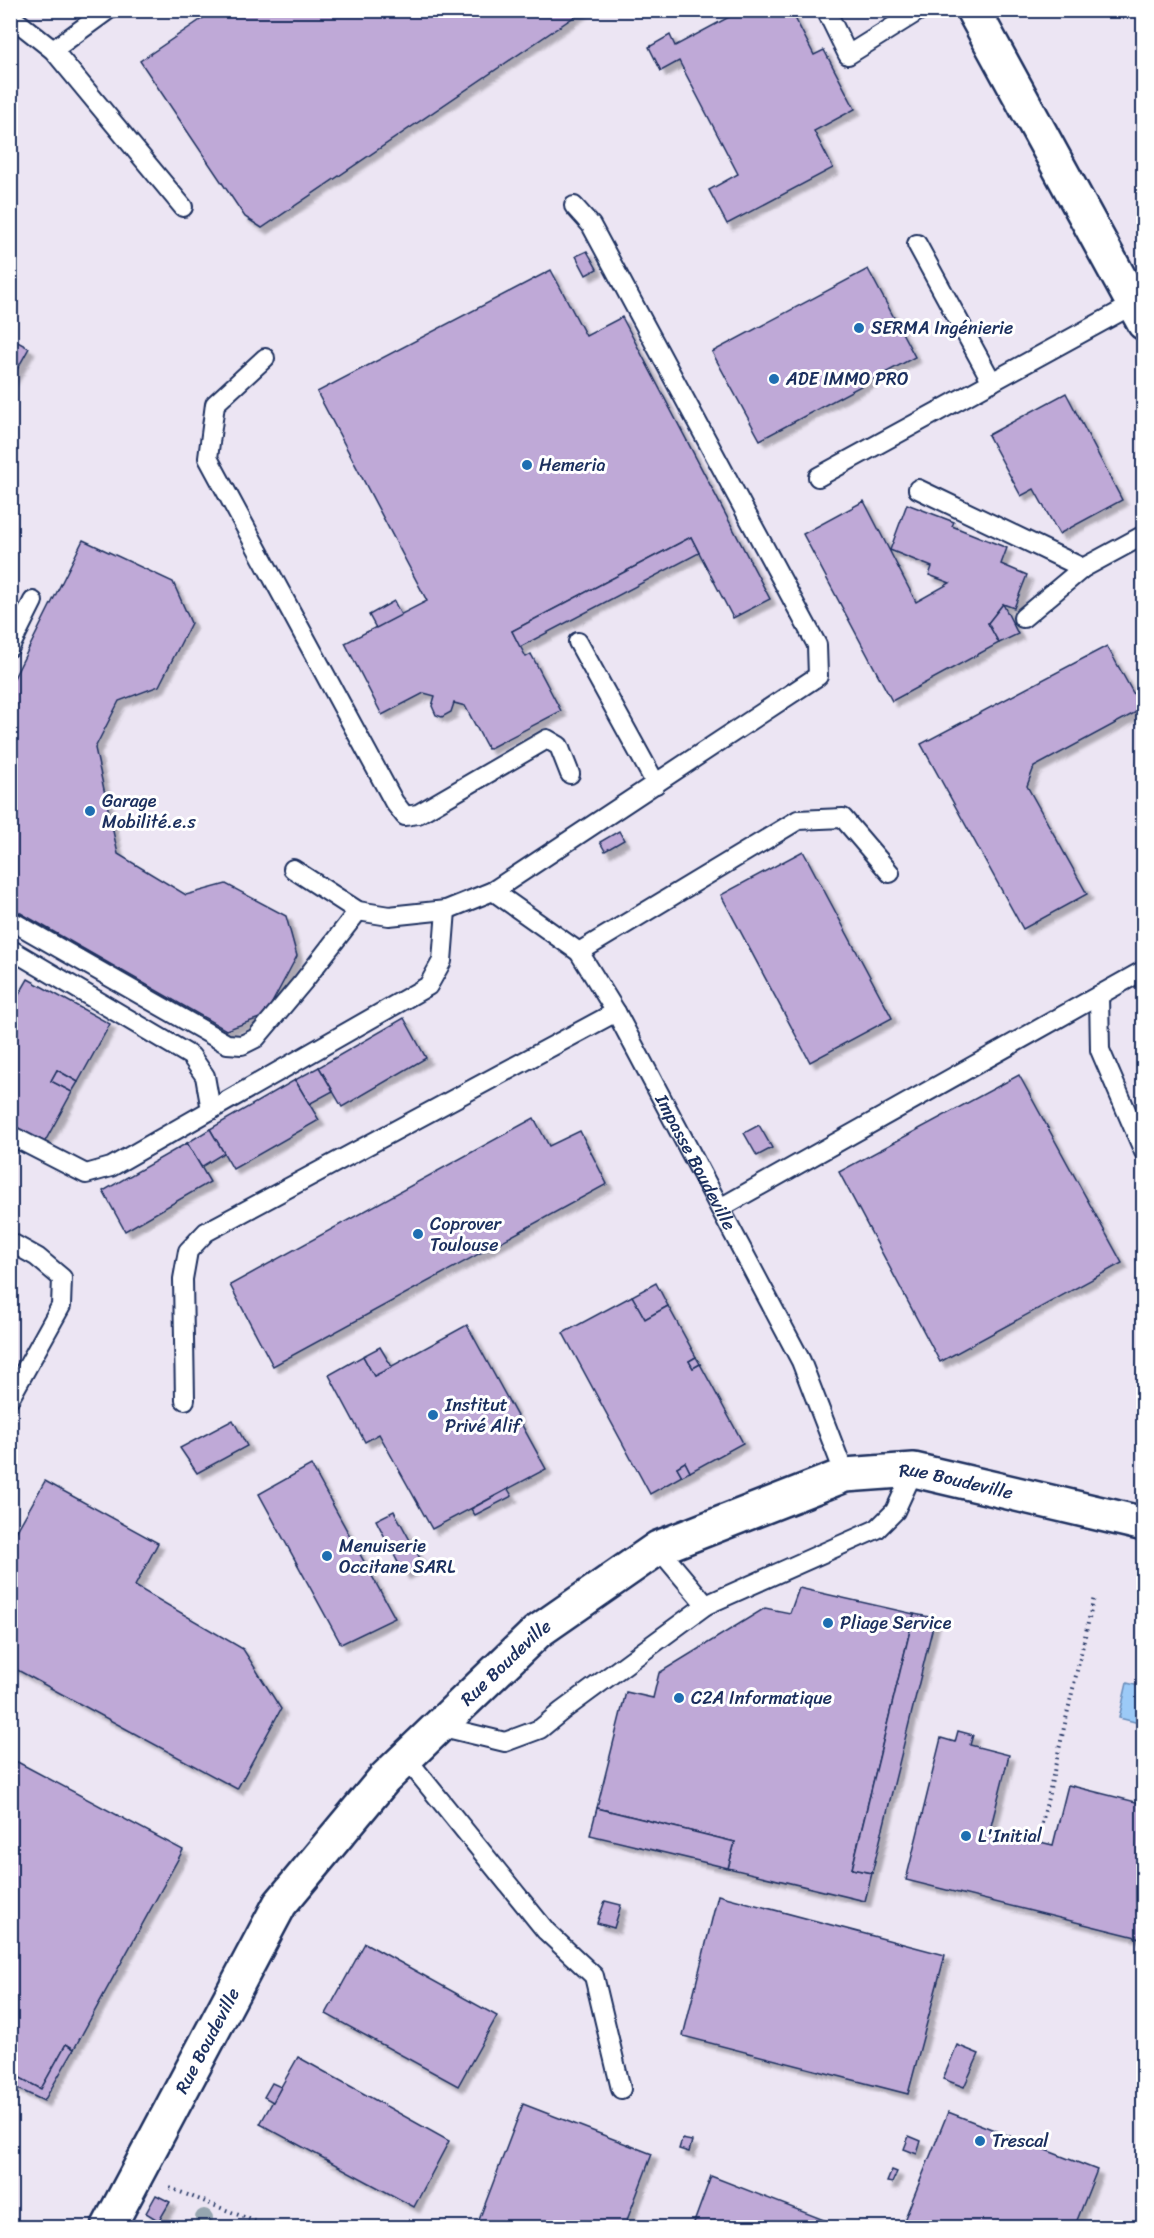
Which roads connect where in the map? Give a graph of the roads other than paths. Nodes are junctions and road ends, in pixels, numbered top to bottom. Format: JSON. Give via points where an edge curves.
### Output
{"nodes":[{"id":1,"x":108,"y":10,"type":"edge"},
{"id":2,"x":826,"y":10,"type":"edge"},
{"id":3,"x":920,"y":10,"type":"edge"},
{"id":4,"x":973,"y":10,"type":"edge"},
{"id":5,"x":10,"y":16,"type":"edge"},
{"id":6,"x":53,"y":50,"type":"junction"},
{"id":7,"x":574,"y":206,"type":"dead end"},
{"id":8,"x":183,"y":207,"type":"dead end"},
{"id":9,"x":916,"y":244,"type":"dead end"},
{"id":10,"x":1138,"y":314,"type":"edge"},
{"id":11,"x":266,"y":358,"type":"dead end"},
{"id":12,"x":992,"y":382,"type":"junction"},
{"id":13,"x":818,"y":477,"type":"dead end"},
{"id":14,"x":918,"y":489,"type":"dead end"},
{"id":15,"x":1143,"y":535,"type":"edge"},
{"id":16,"x":1083,"y":568,"type":"junction"},
{"id":17,"x":33,"y":601,"type":"dead end"},
{"id":18,"x":1023,"y":618,"type":"dead end"},
{"id":19,"x":578,"y":642,"type":"dead end"},
{"id":20,"x":10,"y":647,"type":"edge"},
{"id":21,"x":570,"y":774,"type":"dead end"},
{"id":22,"x":656,"y":784,"type":"junction"},
{"id":23,"x":294,"y":868,"type":"dead end"},
{"id":24,"x":890,"y":873,"type":"dead end"},
{"id":25,"x":492,"y":891,"type":"junction"},
{"id":26,"x":446,"y":910,"type":"junction"},
{"id":27,"x":358,"y":911,"type":"junction"},
{"id":28,"x":10,"y":920,"type":"edge"},
{"id":29,"x":579,"y":952,"type":"junction"},
{"id":30,"x":13,"y":955,"type":"edge"},
{"id":31,"x":1143,"y":970,"type":"edge"},
{"id":32,"x":1099,"y":995,"type":"junction"},
{"id":33,"x":616,"y":1012,"type":"junction"},
{"id":34,"x":211,"y":1110,"type":"junction"},
{"id":35,"x":10,"y":1135,"type":"edge"},
{"id":36,"x":1143,"y":1152,"type":"edge"},
{"id":37,"x":720,"y":1209,"type":"junction"},
{"id":38,"x":10,"y":1242,"type":"edge"},
{"id":39,"x":10,"y":1398,"type":"edge"},
{"id":40,"x":185,"y":1400,"type":"dead end"},
{"id":41,"x":914,"y":1470,"type":"junction"},
{"id":42,"x":845,"y":1475,"type":"junction"},
{"id":43,"x":1143,"y":1524,"type":"edge"},
{"id":44,"x":658,"y":1548,"type":"junction"},
{"id":45,"x":706,"y":1605,"type":"junction"},
{"id":46,"x":439,"y":1726,"type":"junction"},
{"id":47,"x":406,"y":1758,"type":"junction"},
{"id":48,"x":621,"y":2089,"type":"dead end"},
{"id":49,"x":108,"y":2228,"type":"edge"}],
"edges":[{"from":1,"to":6,"type":"lane"},
{"from":2,"to":3,"type":"lane","via":[[848,55]]},
{"from":4,"to":10,"type":"street"},
{"from":5,"to":6,"type":"lane"},
{"from":6,"to":8,"type":"lane"},
{"from":7,"to":22,"type":"lane","via":[[591,225],[817,645],[818,676]]},
{"from":9,"to":12,"type":"lane"},
{"from":10,"to":12,"type":"lane"},
{"from":11,"to":21,"type":"lane","via":[[215,404],[208,458],[394,802],[405,816],[418,814],[547,739],[559,746]]},
{"from":12,"to":13,"type":"lane"},
{"from":14,"to":16,"type":"lane"},
{"from":15,"to":16,"type":"lane"},
{"from":16,"to":18,"type":"lane"},
{"from":17,"to":20,"type":"lane"},
{"from":19,"to":22,"type":"lane"},
{"from":22,"to":25,"type":"lane"},
{"from":23,"to":27,"type":"lane"},
{"from":24,"to":29,"type":"lane","via":[[843,818],[798,820]]},
{"from":25,"to":26,"type":"lane"},
{"from":25,"to":29,"type":"lane","name":"Impasse Boudeville"},
{"from":26,"to":27,"type":"lane","via":[[389,916]]},
{"from":26,"to":34,"type":"lane","via":[[442,961],[428,986]]},
{"from":27,"to":28,"type":"lane","via":[[256,1038],[242,1045],[227,1044]]},
{"from":29,"to":33,"type":"lane","name":"Impasse Boudeville"},
{"from":30,"to":34,"type":"lane","via":[[191,1056],[205,1077]]},
{"from":31,"to":32,"type":"lane"},
{"from":32,"to":36,"type":"lane","via":[[1100,1050]]},
{"from":32,"to":37,"type":"lane"},
{"from":33,"to":37,"type":"lane","name":"Impasse Boudeville"},
{"from":33,"to":40,"type":"lane","via":[[206,1232],[188,1251],[183,1279]]},
{"from":34,"to":35,"type":"lane","via":[[111,1167],[86,1174]]},
{"from":37,"to":42,"type":"lane","name":"Impasse Boudeville","via":[[801,1361]]},
{"from":38,"to":39,"type":"lane","via":[[37,1257],[62,1278],[61,1306]]},
{"from":41,"to":42,"type":"street","name":"Rue Boudeville"},
{"from":41,"to":43,"type":"street","name":"Rue Boudeville"},
{"from":41,"to":45,"type":"lane","via":[[895,1511],[877,1529]]},
{"from":42,"to":44,"type":"street","name":"Rue Boudeville"},
{"from":44,"to":45,"type":"lane"},
{"from":44,"to":46,"type":"street","name":"Rue Boudeville","via":[[537,1632]]},
{"from":45,"to":46,"type":"lane","via":[[540,1729],[505,1742]]},
{"from":46,"to":47,"type":"street","name":"Rue Boudeville"},
{"from":47,"to":48,"type":"lane","via":[[546,1931],[594,1976]]},
{"from":47,"to":49,"type":"street","name":"Rue Boudeville","via":[[280,1904]]}]}
